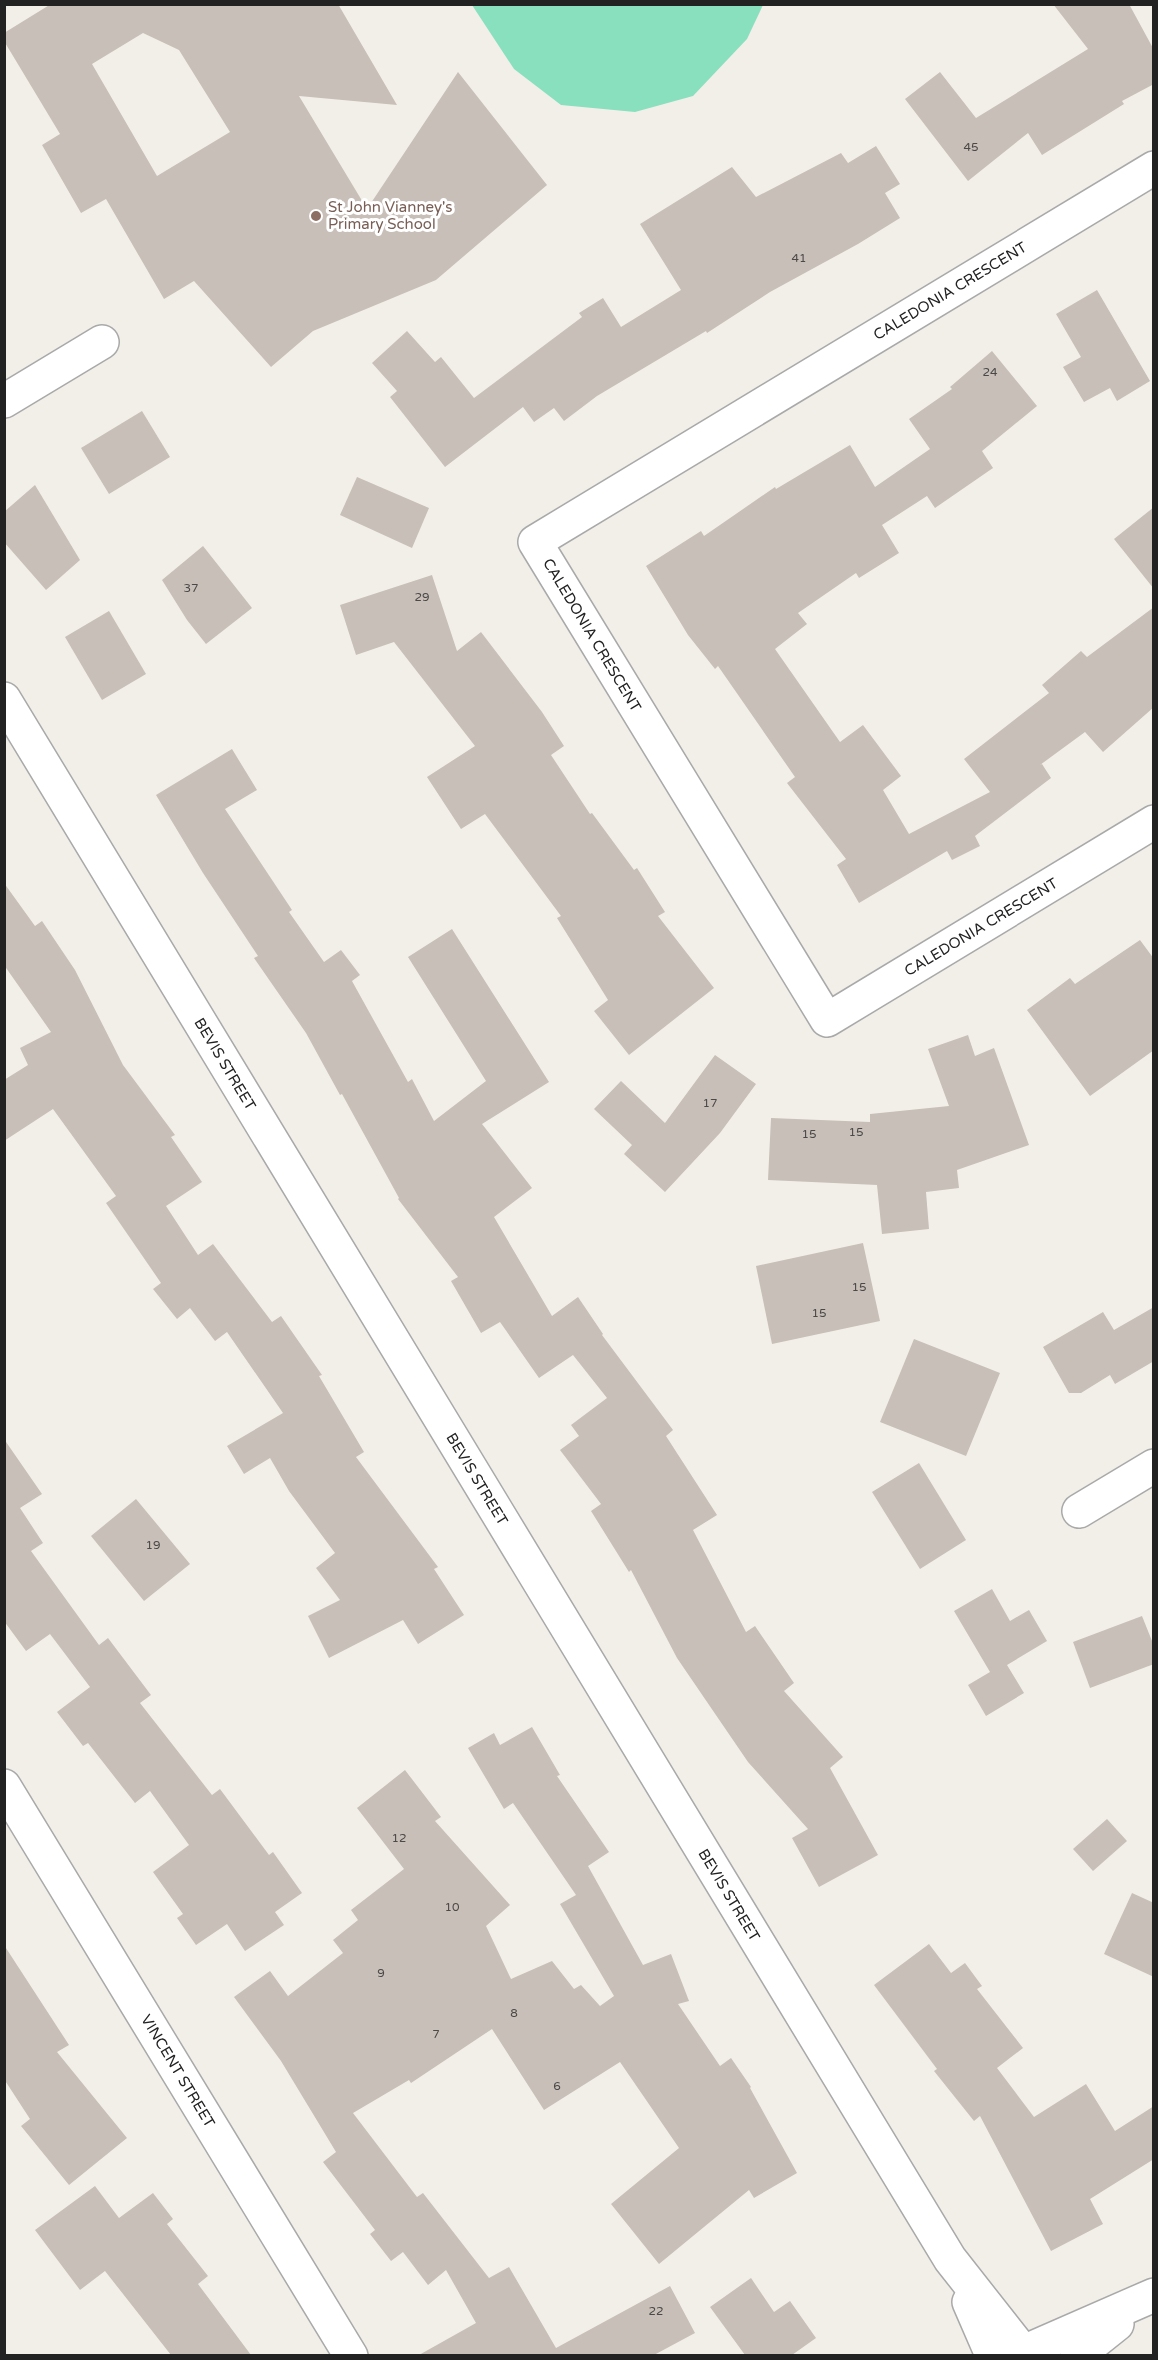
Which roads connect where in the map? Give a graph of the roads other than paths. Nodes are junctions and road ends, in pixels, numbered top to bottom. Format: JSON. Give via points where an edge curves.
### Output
{"nodes":[{"id":1,"x":1154,"y":168,"type":"edge"},
{"id":2,"x":102,"y":342,"type":"dead end"},
{"id":3,"x":4,"y":401,"type":"edge"},
{"id":4,"x":4,"y":699,"type":"edge"},
{"id":5,"x":1154,"y":822,"type":"edge"},
{"id":6,"x":1154,"y":1466,"type":"edge"},
{"id":7,"x":1079,"y":1511,"type":"dead end"},
{"id":8,"x":4,"y":1786,"type":"edge"},
{"id":9,"x":1151,"y":2297,"type":"edge"},
{"id":10,"x":1018,"y":2352,"type":"edge"},
{"id":11,"x":351,"y":2355,"type":"edge"},
{"id":12,"x":1077,"y":2355,"type":"edge"}],
"edges":[{"from":1,"to":5,"type":"street","name":"CALEDONIA CRESCENT","via":[[535,542],[827,1020]]},
{"from":2,"to":3,"type":"street"},
{"from":4,"to":10,"type":"street","name":"BEVIS STREET","via":[[950,2259]]},
{"from":6,"to":7,"type":"street"},
{"from":8,"to":11,"type":"street","name":"VINCENT STREET"},
{"from":9,"to":10,"type":"street"},
{"from":9,"to":12,"type":"street"}]}
